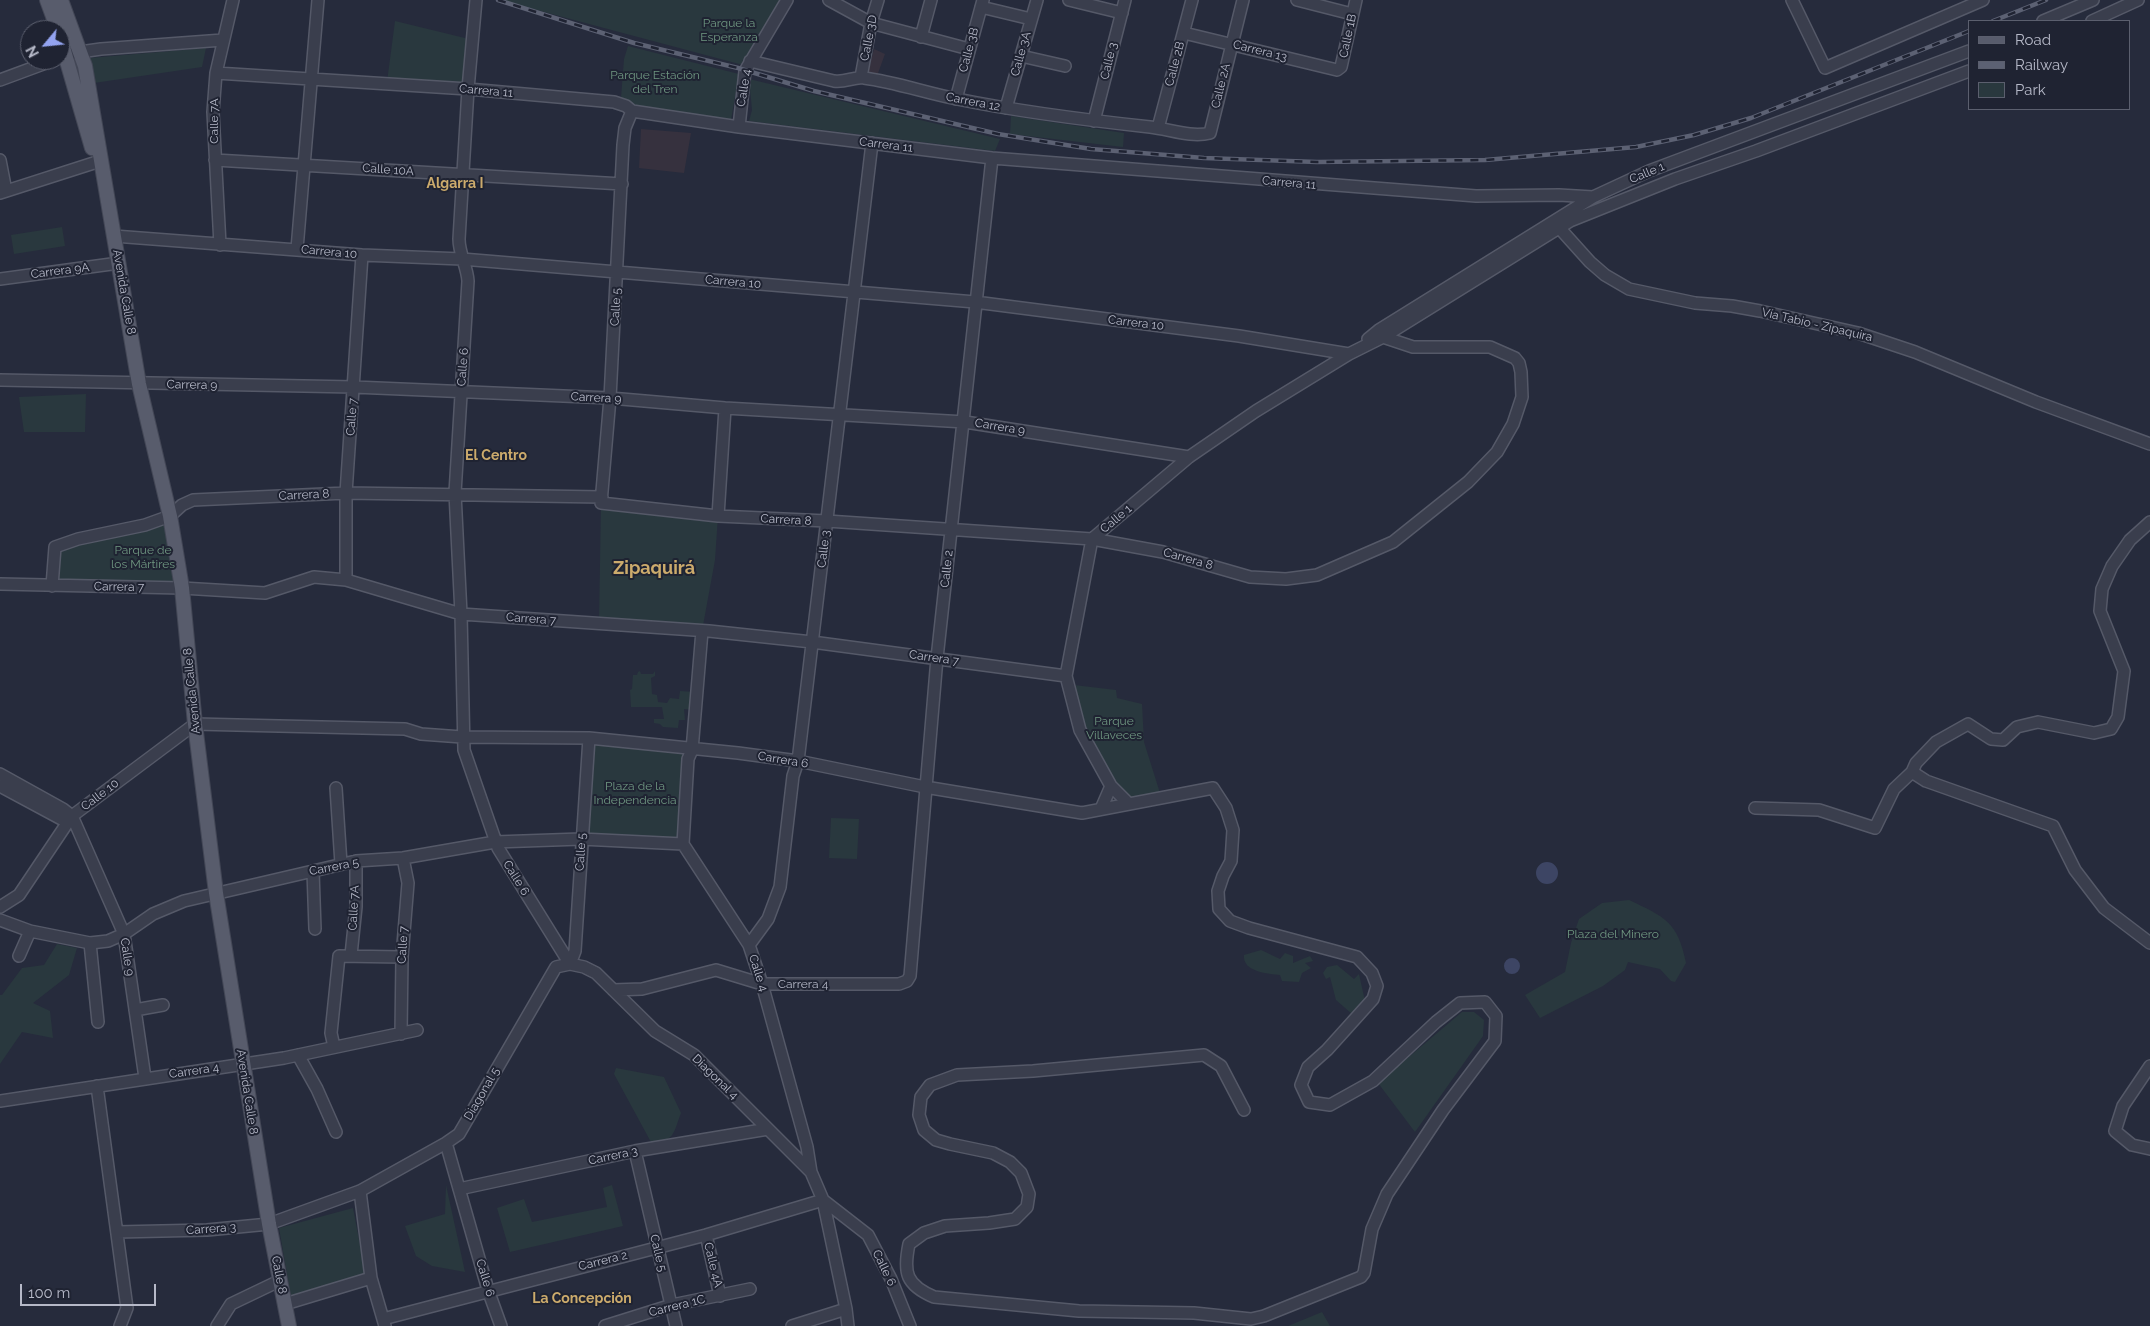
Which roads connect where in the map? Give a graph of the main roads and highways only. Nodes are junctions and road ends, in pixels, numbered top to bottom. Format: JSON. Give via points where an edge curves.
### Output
{"nodes":[{"id":1,"x":47,"y":0,"type":"edge"},
{"id":2,"x":61,"y":0,"type":"edge"},
{"id":3,"x":54,"y":20,"type":"edge"},
{"id":4,"x":62,"y":20,"type":"edge"},
{"id":5,"x":69,"y":70,"type":"edge"},
{"id":6,"x":269,"y":1224,"type":"joint"},
{"id":7,"x":289,"y":1326,"type":"edge"}],
"edges":[{"from":1,"to":3,"type":"main road"},
{"from":2,"to":4,"type":"main road","name":"Avenida Calle 8"},
{"from":5,"to":6,"type":"main road","name":"Avenida Calle 8","via":[[90,144],[100,162],[139,384],[170,516],[182,588],[216,893]]},
{"from":6,"to":7,"type":"main road","name":"Calle 8"}]}
